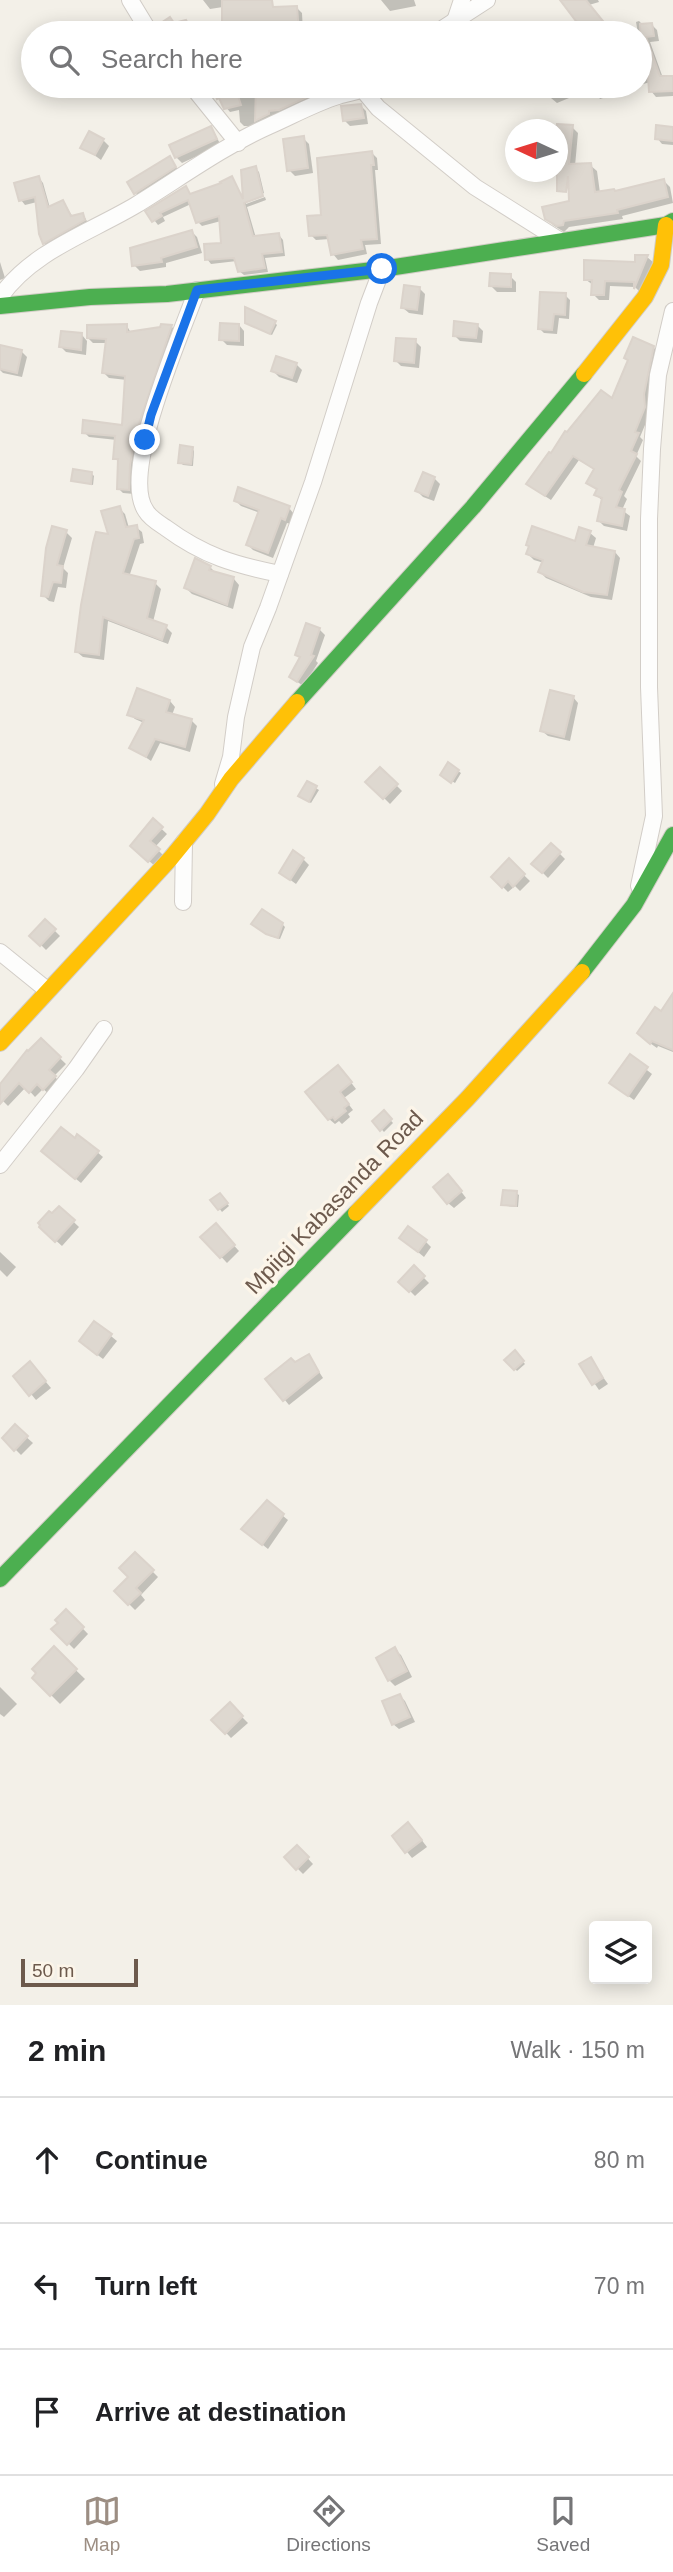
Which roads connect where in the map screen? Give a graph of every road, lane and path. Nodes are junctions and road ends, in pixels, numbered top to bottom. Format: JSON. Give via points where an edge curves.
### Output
{"nodes":[{"id":1,"x":130,"y":0,"type":"edge"},
{"id":2,"x":462,"y":0,"type":"edge"},
{"id":3,"x":487,"y":0,"type":"edge"},
{"id":4,"x":143,"y":21,"type":"edge"},
{"id":5,"x":455,"y":21,"type":"joint"},
{"id":6,"x":202,"y":98,"type":"edge"},
{"id":7,"x":332,"y":98,"type":"edge"},
{"id":8,"x":372,"y":98,"type":"edge"},
{"id":9,"x":238,"y":143,"type":"junction"},
{"id":10,"x":669,"y":223,"type":"edge"},
{"id":11,"x":559,"y":240,"type":"junction"},
{"id":12,"x":382,"y":269,"type":"junction"},
{"id":13,"x":197,"y":290,"type":"junction"},
{"id":14,"x":0,"y":297,"type":"edge"},
{"id":15,"x":0,"y":306,"type":"edge"},
{"id":16,"x":673,"y":311,"type":"edge"},
{"id":17,"x":280,"y":574,"type":"junction"},
{"id":18,"x":220,"y":793,"type":"junction"},
{"id":19,"x":673,"y":835,"type":"edge"},
{"id":20,"x":184,"y":842,"type":"junction"},
{"id":21,"x":183,"y":902,"type":"dead end"},
{"id":22,"x":636,"y":902,"type":"junction"},
{"id":23,"x":0,"y":952,"type":"edge"},
{"id":24,"x":47,"y":990,"type":"junction"},
{"id":25,"x":104,"y":1029,"type":"dead end"},
{"id":26,"x":0,"y":1042,"type":"edge"},
{"id":27,"x":0,"y":1165,"type":"edge"},
{"id":28,"x":0,"y":1579,"type":"edge"}],
"edges":[{"from":1,"to":4,"type":"street"},
{"from":2,"to":5,"type":"street"},
{"from":3,"to":5,"type":"street"},
{"from":6,"to":9,"type":"street"},
{"from":7,"to":9,"type":"street"},
{"from":8,"to":11,"type":"street","via":[[475,187]]},
{"from":9,"to":14,"type":"street","via":[[31,264]]},
{"from":10,"to":11,"type":"street"},
{"from":10,"to":18,"type":"street","via":[[661,265],[645,297],[613,338],[473,507]]},
{"from":11,"to":12,"type":"street"},
{"from":12,"to":13,"type":"street"},
{"from":12,"to":17,"type":"street"},
{"from":13,"to":15,"type":"street"},
{"from":13,"to":17,"type":"street","via":[[151,415],[140,466],[145,510],[193,548],[243,567]]},
{"from":16,"to":22,"type":"street","via":[[658,376],[649,519],[654,816]]},
{"from":17,"to":18,"type":"street","via":[[252,647]]},
{"from":18,"to":20,"type":"street"},
{"from":19,"to":22,"type":"street","name":"Mpiigi Kabasanda Road"},
{"from":20,"to":21,"type":"street"},
{"from":20,"to":24,"type":"street"},
{"from":22,"to":28,"type":"street","name":"Mpiigi Kabasanda Road","via":[[606,944],[467,1099]]},
{"from":23,"to":24,"type":"street"},
{"from":24,"to":26,"type":"street"},
{"from":25,"to":27,"type":"street"}]}
